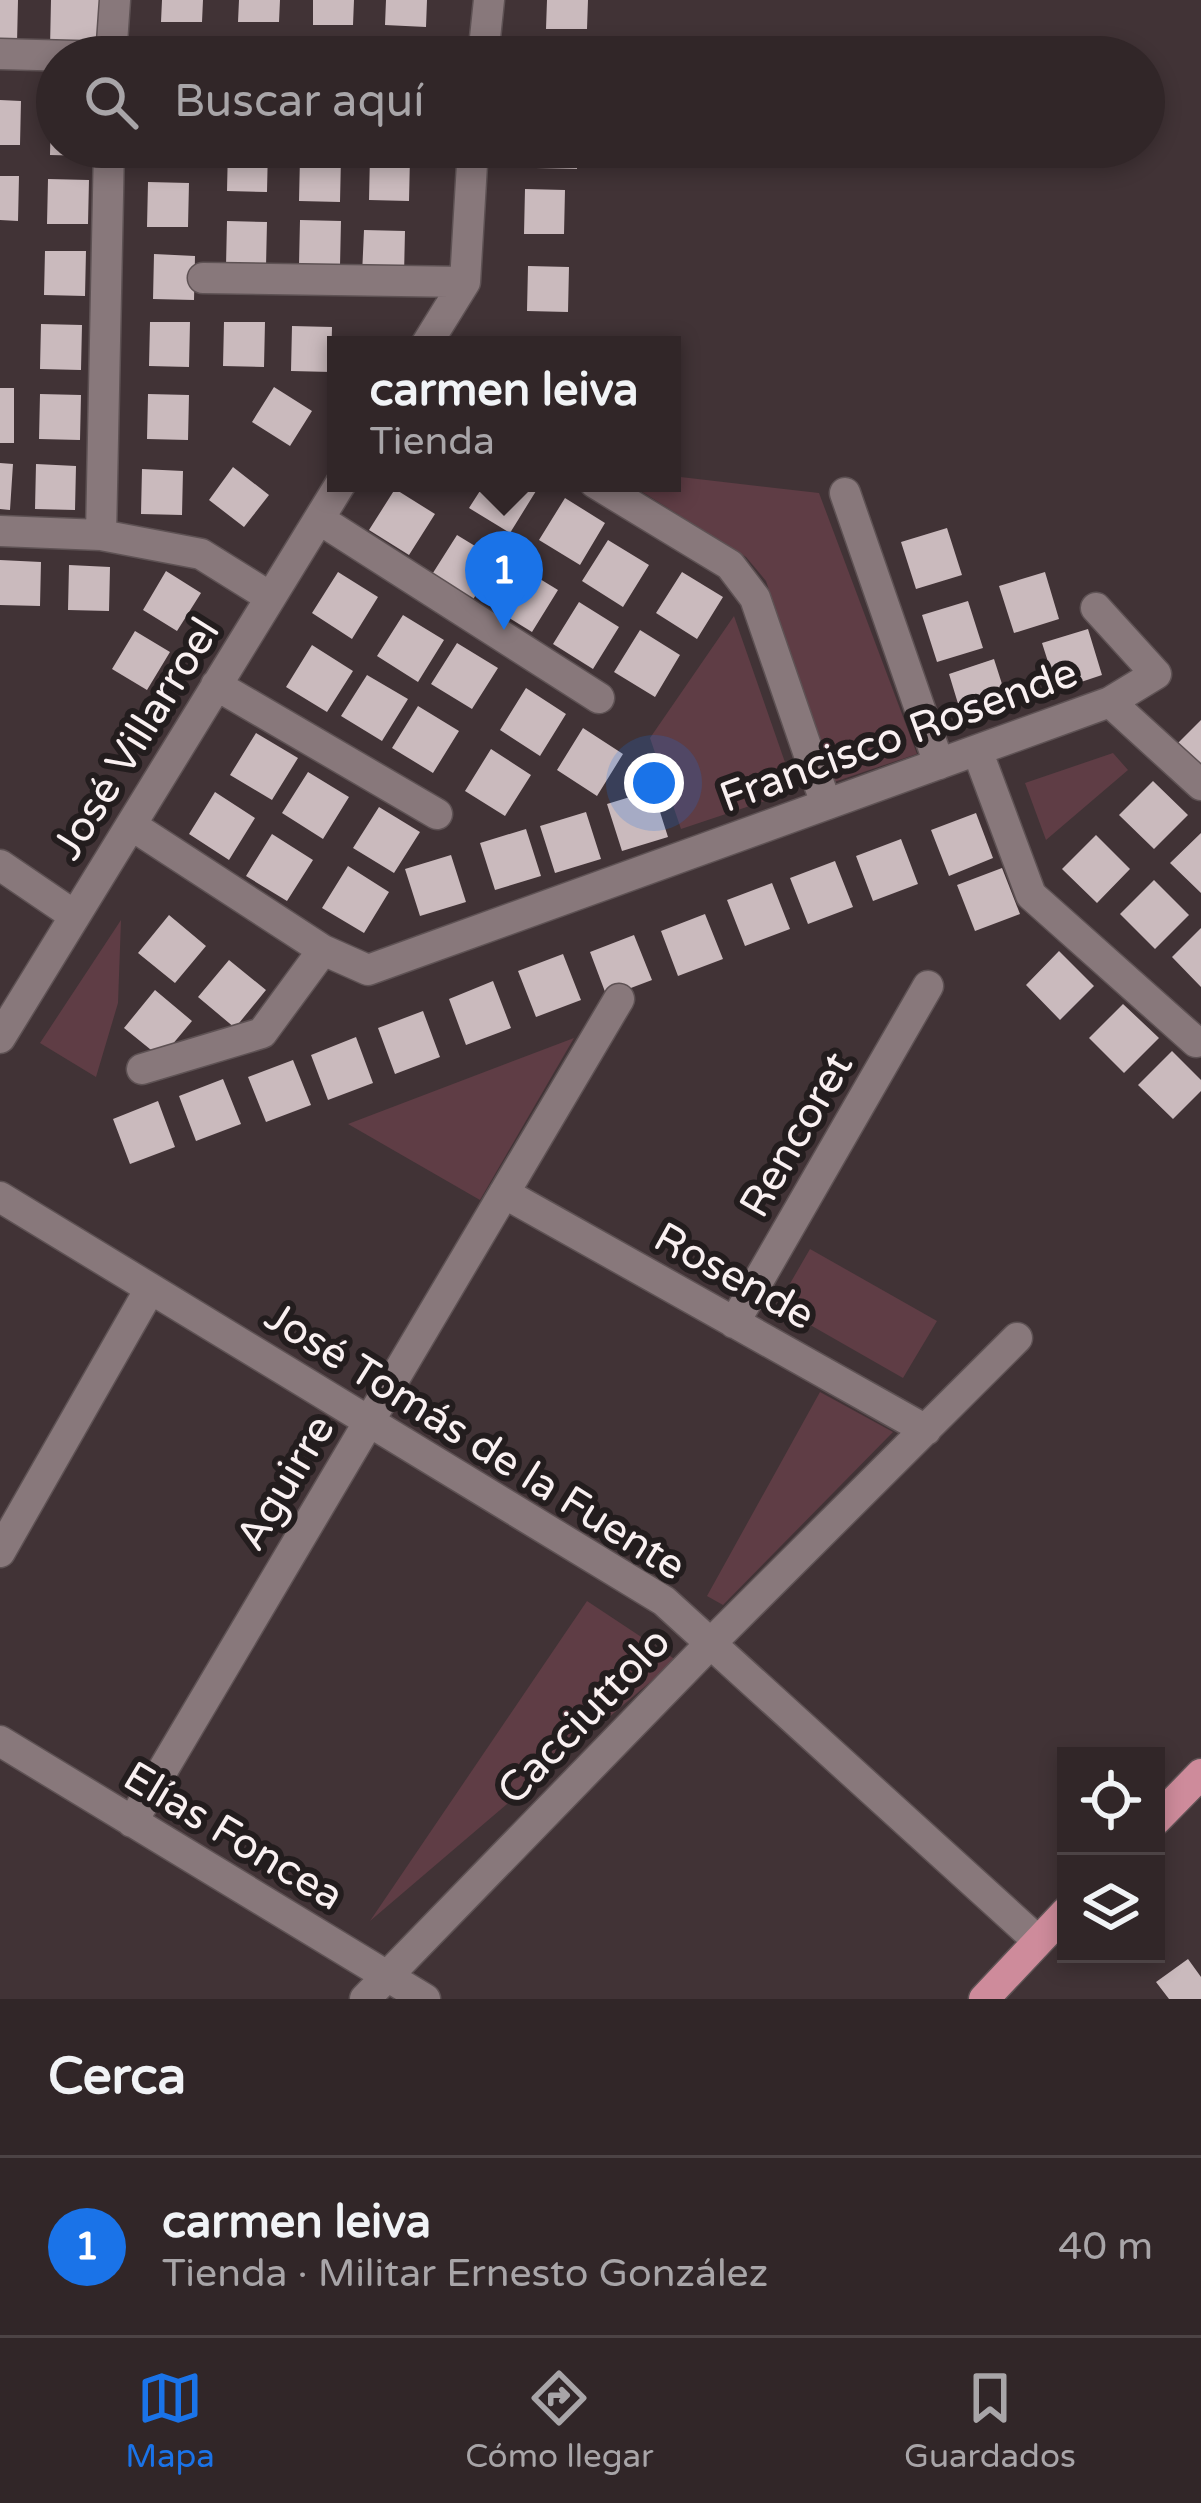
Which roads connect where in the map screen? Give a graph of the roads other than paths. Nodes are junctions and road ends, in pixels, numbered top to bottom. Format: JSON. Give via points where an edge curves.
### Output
{"nodes":[{"id":1,"x":115,"y":0,"type":"edge"},
{"id":2,"x":489,"y":0,"type":"edge"},
{"id":3,"x":113,"y":36,"type":"edge"},
{"id":4,"x":485,"y":36,"type":"edge"},
{"id":5,"x":0,"y":54,"type":"edge"},
{"id":6,"x":36,"y":55,"type":"edge"},
{"id":7,"x":109,"y":168,"type":"edge"},
{"id":8,"x":472,"y":168,"type":"edge"},
{"id":9,"x":203,"y":278,"type":"dead end"},
{"id":10,"x":465,"y":281,"type":"junction"},
{"id":11,"x":431,"y":336,"type":"edge"},
{"id":12,"x":336,"y":492,"type":"edge"},
{"id":13,"x":611,"y":492,"type":"edge"},
{"id":14,"x":845,"y":493,"type":"dead end"},
{"id":15,"x":319,"y":519,"type":"junction"},
{"id":16,"x":0,"y":531,"type":"edge"},
{"id":17,"x":100,"y":535,"type":"junction"},
{"id":18,"x":271,"y":597,"type":"junction"},
{"id":19,"x":1096,"y":608,"type":"dead end"},
{"id":20,"x":217,"y":685,"type":"junction"},
{"id":21,"x":599,"y":698,"type":"dead end"},
{"id":22,"x":1110,"y":702,"type":"junction"},
{"id":23,"x":977,"y":750,"type":"junction"},
{"id":24,"x":939,"y":764,"type":"junction"},
{"id":25,"x":1201,"y":785,"type":"edge"},
{"id":26,"x":826,"y":804,"type":"junction"},
{"id":27,"x":437,"y":814,"type":"dead end"},
{"id":28,"x":131,"y":825,"type":"junction"},
{"id":29,"x":0,"y":865,"type":"edge"},
{"id":30,"x":75,"y":916,"type":"junction"},
{"id":31,"x":323,"y":950,"type":"junction"},
{"id":32,"x":928,"y":986,"type":"dead end"},
{"id":33,"x":619,"y":999,"type":"dead end"},
{"id":34,"x":0,"y":1038,"type":"edge"},
{"id":35,"x":1196,"y":1042,"type":"dead end"},
{"id":36,"x":142,"y":1070,"type":"dead end"},
{"id":37,"x":504,"y":1192,"type":"junction"},
{"id":38,"x":0,"y":1197,"type":"edge"},
{"id":39,"x":150,"y":1288,"type":"junction"},
{"id":40,"x":734,"y":1323,"type":"junction"},
{"id":41,"x":1017,"y":1338,"type":"dead end"},
{"id":42,"x":369,"y":1421,"type":"junction"},
{"id":43,"x":926,"y":1430,"type":"junction"},
{"id":44,"x":0,"y":1552,"type":"edge"},
{"id":45,"x":710,"y":1644,"type":"junction"},
{"id":46,"x":0,"y":1741,"type":"edge"},
{"id":47,"x":1201,"y":1774,"type":"edge"},
{"id":48,"x":1165,"y":1811,"type":"edge"},
{"id":49,"x":132,"y":1822,"type":"junction"},
{"id":50,"x":1057,"y":1921,"type":"edge"},
{"id":51,"x":1038,"y":1941,"type":"junction"},
{"id":52,"x":389,"y":1977,"type":"junction"},
{"id":53,"x":365,"y":1999,"type":"edge"},
{"id":54,"x":425,"y":1999,"type":"edge"},
{"id":55,"x":984,"y":1999,"type":"edge"}],
"edges":[{"from":1,"to":3,"type":"street"},
{"from":2,"to":4,"type":"street"},
{"from":5,"to":6,"type":"street"},
{"from":7,"to":17,"type":"street"},
{"from":8,"to":10,"type":"street"},
{"from":9,"to":10,"type":"street"},
{"from":10,"to":11,"type":"street"},
{"from":12,"to":15,"type":"street","name":"José Villarroel"},
{"from":13,"to":26,"type":"street","via":[[730,565],[755,598]]},
{"from":14,"to":24,"type":"street"},
{"from":15,"to":18,"type":"street","name":"José Villarroel"},
{"from":15,"to":21,"type":"street"},
{"from":16,"to":17,"type":"street"},
{"from":17,"to":18,"type":"street","via":[[201,554]]},
{"from":18,"to":20,"type":"street","name":"José Villarroel"},
{"from":19,"to":22,"type":"street","name":"Francisco Rosende","via":[[1156,674]]},
{"from":20,"to":27,"type":"street"},
{"from":20,"to":28,"type":"street","name":"José Villarroel"},
{"from":22,"to":23,"type":"street","name":"Francisco Rosende"},
{"from":22,"to":25,"type":"street"},
{"from":23,"to":24,"type":"street","name":"Francisco Rosende"},
{"from":23,"to":35,"type":"street","via":[[1031,895]]},
{"from":24,"to":26,"type":"street","name":"Francisco Rosende"},
{"from":26,"to":31,"type":"street","name":"Francisco Rosende","via":[[368,970]]},
{"from":28,"to":30,"type":"street","name":"José Villarroel"},
{"from":28,"to":31,"type":"street","name":"Francisco Rosende"},
{"from":29,"to":30,"type":"street"},
{"from":30,"to":34,"type":"street","name":"José Villarroel"},
{"from":31,"to":36,"type":"street","via":[[262,1033]]},
{"from":32,"to":40,"type":"street","name":"Rencoret"},
{"from":33,"to":37,"type":"street","name":"Aguirre"},
{"from":37,"to":40,"type":"street","name":"Rosende"},
{"from":37,"to":42,"type":"street","name":"Aguirre"},
{"from":38,"to":39,"type":"street","name":"José Tomás de la Fuente"},
{"from":39,"to":42,"type":"street","name":"José Tomás de la Fuente"},
{"from":39,"to":44,"type":"street"},
{"from":40,"to":43,"type":"street","name":"Rosende"},
{"from":41,"to":43,"type":"street","name":"Cacciuttolo"},
{"from":42,"to":45,"type":"street","name":"José Tomás de la Fuente","via":[[664,1601]]},
{"from":42,"to":49,"type":"street","name":"Aguirre"},
{"from":43,"to":45,"type":"street","name":"Cacciuttolo"},
{"from":45,"to":51,"type":"street","name":"José Tomás de la Fuente"},
{"from":45,"to":52,"type":"street","name":"Cacciuttolo"},
{"from":46,"to":49,"type":"street","name":"Elías Foncea"},
{"from":47,"to":48,"type":"main road"},
{"from":49,"to":52,"type":"street","name":"Elías Foncea"},
{"from":50,"to":51,"type":"main road"},
{"from":51,"to":55,"type":"main road"},
{"from":52,"to":53,"type":"street","name":"Cacciuttolo"},
{"from":52,"to":54,"type":"street","name":"Elías Foncea"}]}
